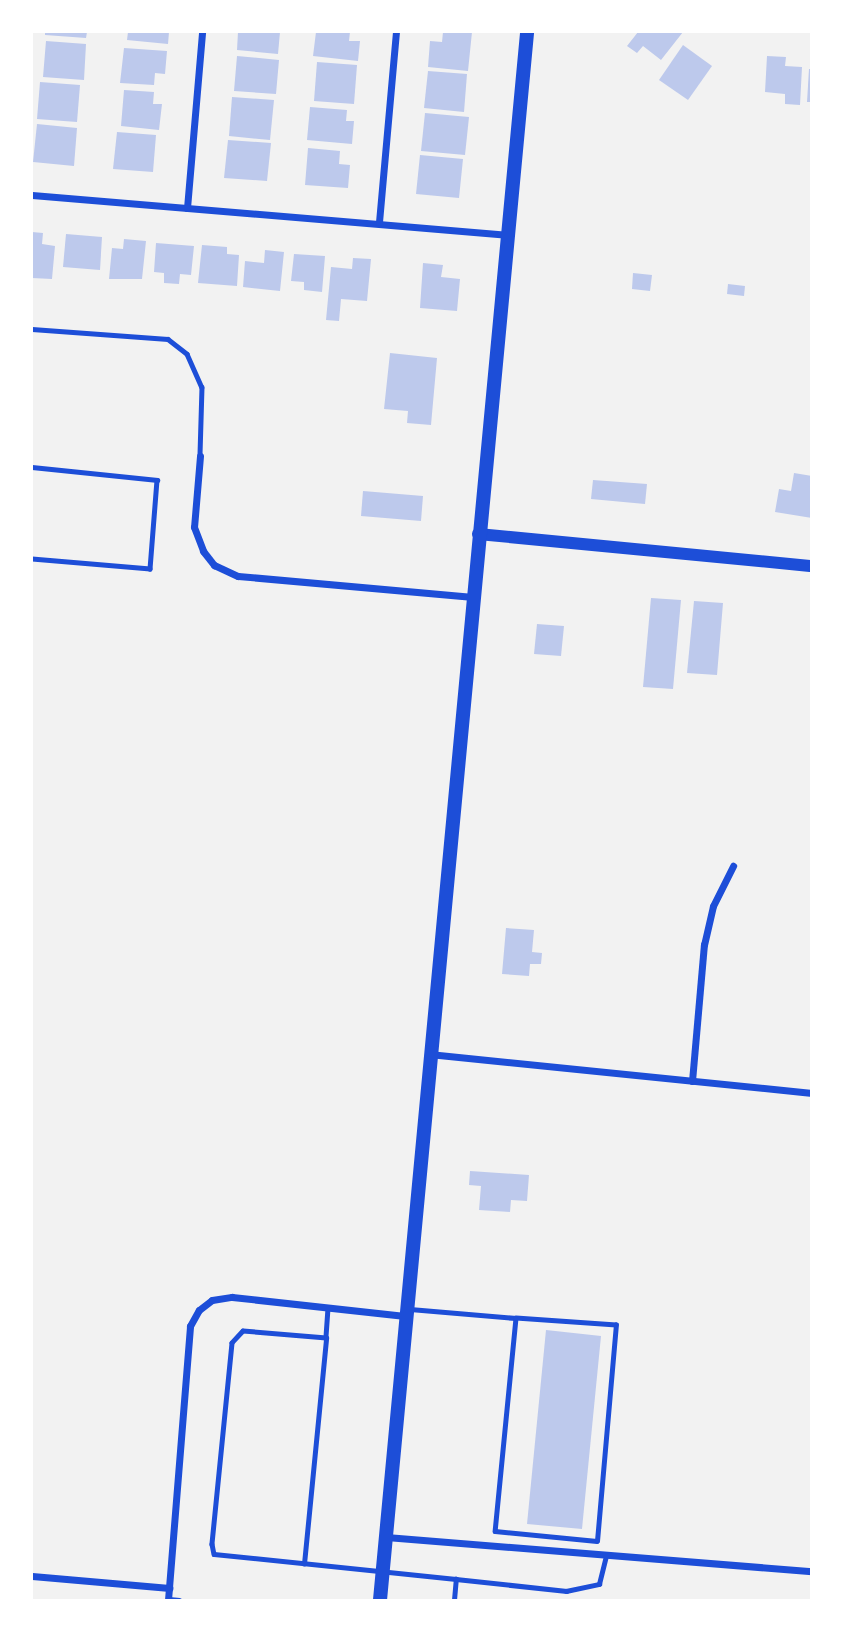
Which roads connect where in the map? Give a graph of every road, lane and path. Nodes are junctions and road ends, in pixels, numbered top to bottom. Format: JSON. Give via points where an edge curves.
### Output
{"nodes":[{"id":1,"x":202,"y":32,"type":"edge"},
{"id":2,"x":396,"y":32,"type":"edge"},
{"id":3,"x":527,"y":32,"type":"edge"},
{"id":4,"x":32,"y":195,"type":"edge"},
{"id":5,"x":187,"y":208,"type":"junction"},
{"id":6,"x":379,"y":222,"type":"junction"},
{"id":7,"x":510,"y":235,"type":"junction"},
{"id":8,"x":32,"y":329,"type":"edge"},
{"id":9,"x":200,"y":456,"type":"joint"},
{"id":10,"x":32,"y":467,"type":"edge"},
{"id":11,"x":478,"y":534,"type":"junction"},
{"id":12,"x":32,"y":559,"type":"edge"},
{"id":13,"x":811,"y":566,"type":"edge"},
{"id":14,"x":473,"y":597,"type":"junction"},
{"id":15,"x":733,"y":866,"type":"dead end"},
{"id":16,"x":428,"y":1054,"type":"junction"},
{"id":17,"x":692,"y":1081,"type":"junction"},
{"id":18,"x":811,"y":1093,"type":"edge"},
{"id":19,"x":328,"y":1308,"type":"junction"},
{"id":20,"x":405,"y":1312,"type":"junction"},
{"id":21,"x":516,"y":1318,"type":"junction"},
{"id":22,"x":326,"y":1338,"type":"junction"},
{"id":23,"x":385,"y":1537,"type":"junction"},
{"id":24,"x":606,"y":1555,"type":"junction"},
{"id":25,"x":304,"y":1564,"type":"junction"},
{"id":26,"x":383,"y":1570,"type":"junction"},
{"id":27,"x":811,"y":1571,"type":"edge"},
{"id":28,"x":32,"y":1576,"type":"edge"},
{"id":29,"x":456,"y":1579,"type":"junction"},
{"id":30,"x":169,"y":1588,"type":"junction"},
{"id":31,"x":168,"y":1600,"type":"edge"},
{"id":32,"x":179,"y":1601,"type":"edge"},
{"id":33,"x":380,"y":1601,"type":"edge"},
{"id":34,"x":454,"y":1601,"type":"edge"}],
"edges":[{"from":1,"to":5,"type":"street"},
{"from":2,"to":6,"type":"street"},
{"from":3,"to":7,"type":"main road"},
{"from":4,"to":5,"type":"street"},
{"from":5,"to":6,"type":"street"},
{"from":6,"to":7,"type":"street"},
{"from":7,"to":11,"type":"main road"},
{"from":8,"to":9,"type":"lane","via":[[168,339],[187,354],[202,387]]},
{"from":9,"to":14,"type":"street","via":[[194,527],[214,565],[239,576]]},
{"from":10,"to":12,"type":"lane","via":[[157,480],[150,569]]},
{"from":11,"to":13,"type":"street"},
{"from":11,"to":14,"type":"main road"},
{"from":14,"to":16,"type":"main road"},
{"from":15,"to":17,"type":"street","via":[[713,906],[704,945]]},
{"from":16,"to":17,"type":"street"},
{"from":16,"to":20,"type":"main road"},
{"from":17,"to":18,"type":"street"},
{"from":19,"to":20,"type":"street"},
{"from":19,"to":22,"type":"lane"},
{"from":19,"to":30,"type":"street","via":[[232,1297],[212,1300],[194,1318]]},
{"from":20,"to":21,"type":"lane"},
{"from":20,"to":23,"type":"main road"},
{"from":21,"to":21,"type":"lane","via":[[495,1531],[597,1541],[615,1325]]},
{"from":22,"to":25,"type":"lane"},
{"from":22,"to":25,"type":"lane","via":[[243,1331],[232,1343],[212,1544],[214,1554]]},
{"from":23,"to":24,"type":"street"},
{"from":23,"to":26,"type":"main road"},
{"from":24,"to":27,"type":"street"},
{"from":24,"to":29,"type":"lane","via":[[599,1584],[566,1591]]},
{"from":25,"to":26,"type":"lane"},
{"from":26,"to":29,"type":"lane"},
{"from":26,"to":33,"type":"main road"},
{"from":28,"to":30,"type":"street"},
{"from":29,"to":34,"type":"lane"},
{"from":30,"to":31,"type":"street"},
{"from":31,"to":32,"type":"lane"}]}
